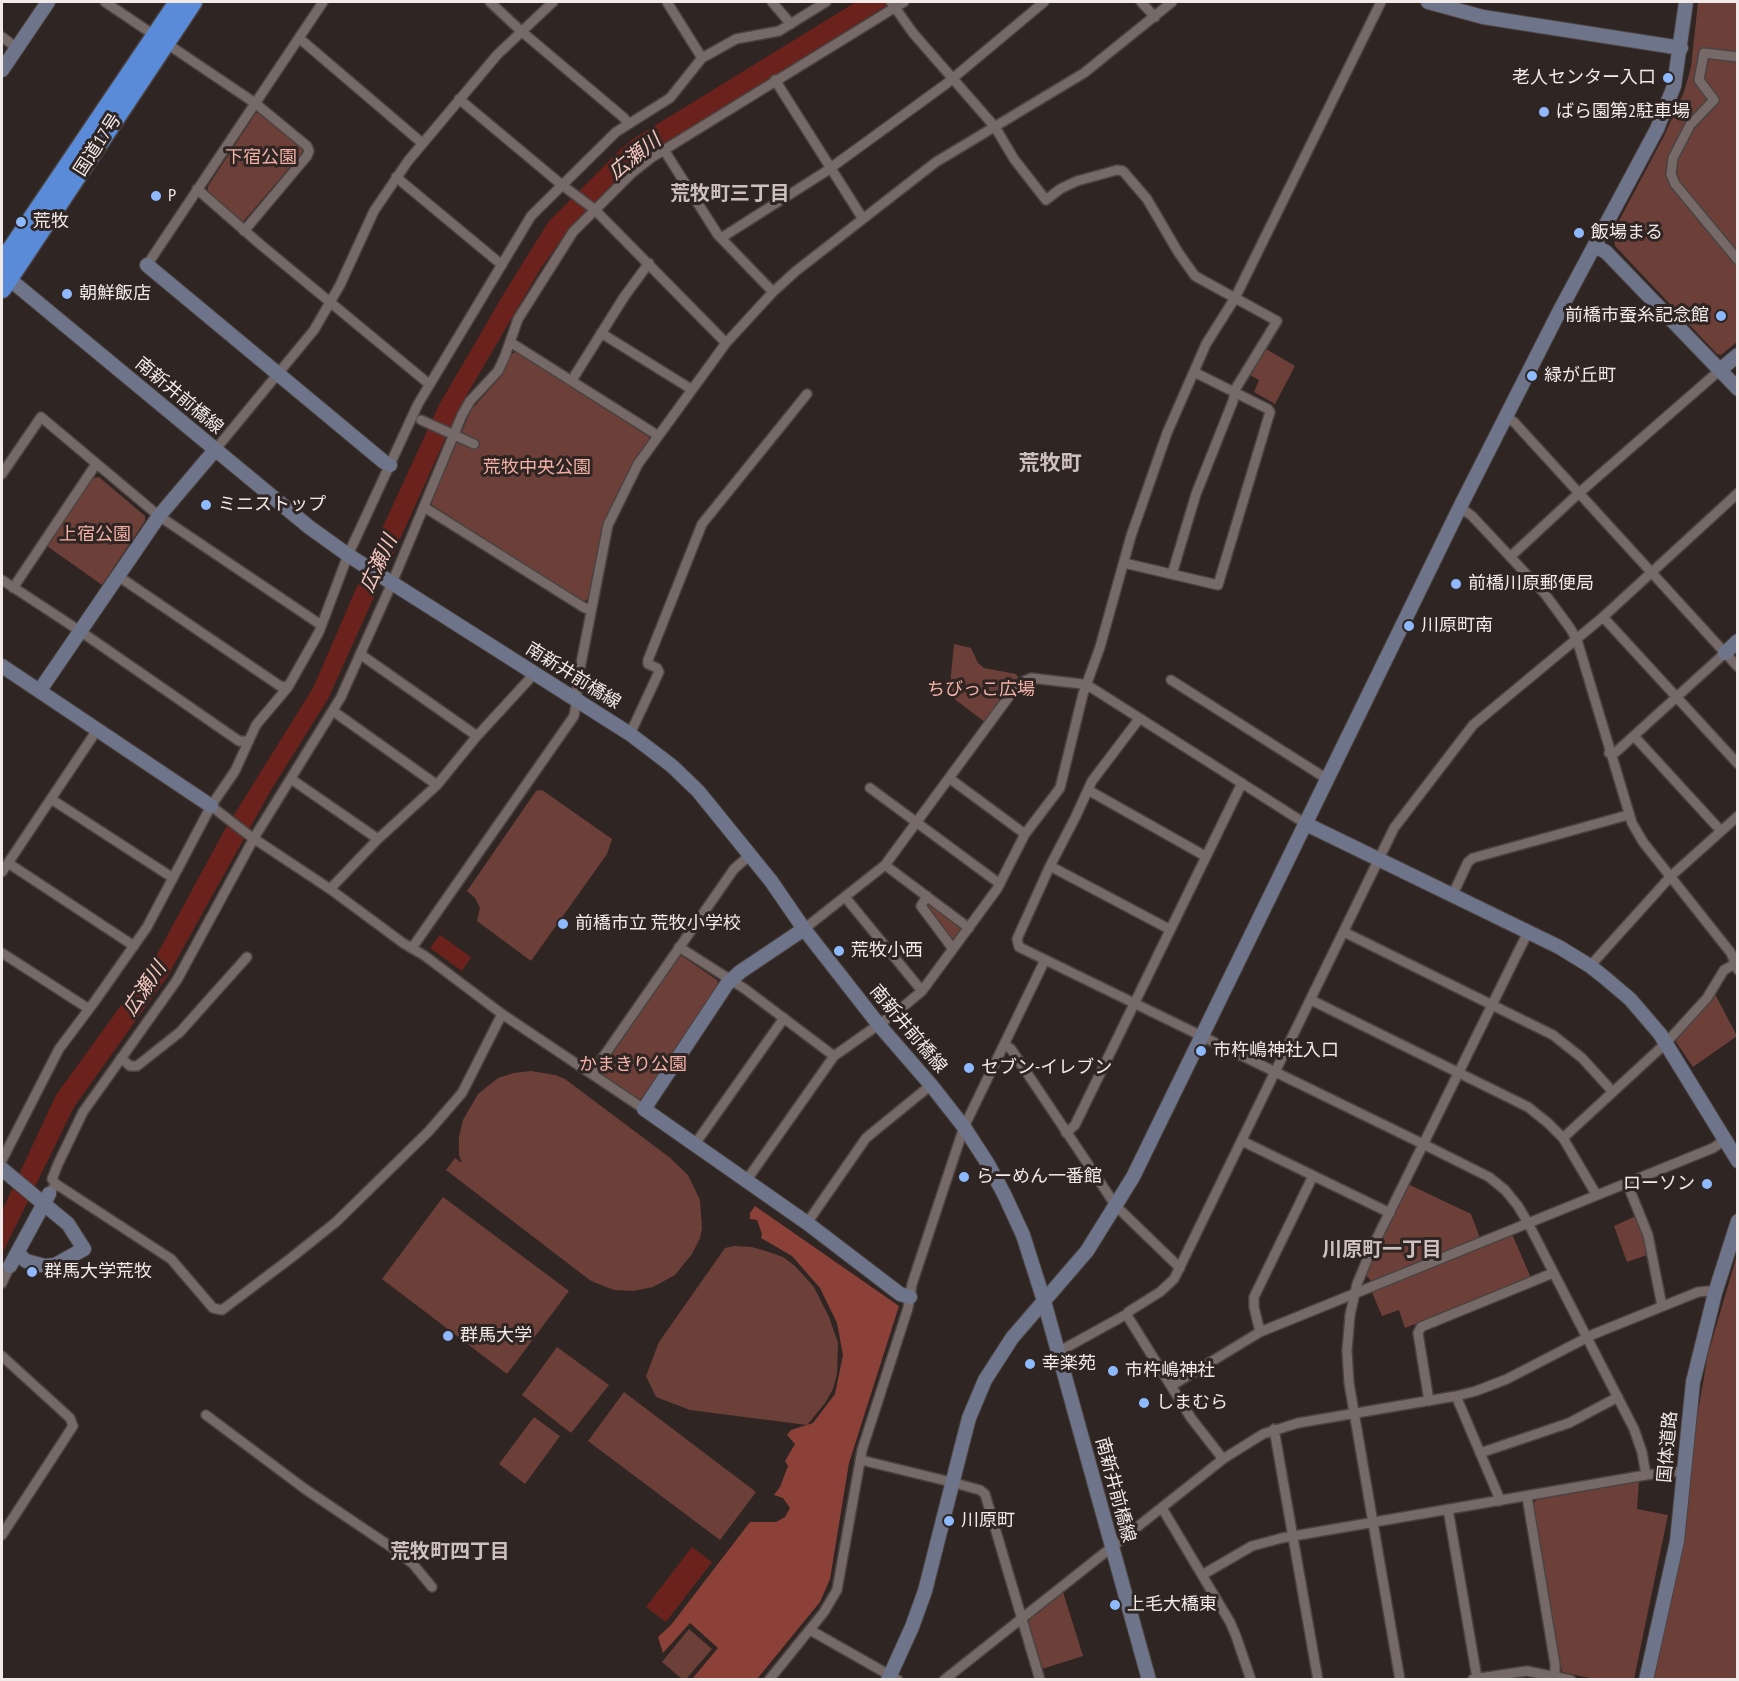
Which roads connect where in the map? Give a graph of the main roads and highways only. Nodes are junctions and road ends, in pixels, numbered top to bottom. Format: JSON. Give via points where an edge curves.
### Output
{"nodes":[{"id":1,"x":178,"y":2,"type":"edge"},
{"id":2,"x":193,"y":2,"type":"edge"},
{"id":3,"x":160,"y":38,"type":"junction"},
{"id":4,"x":3,"y":276,"type":"edge"}],
"edges":[{"from":1,"to":3,"type":"highway","name":"国道17号"},
{"from":2,"to":3,"type":"highway","name":"国道17号"},
{"from":3,"to":4,"type":"highway","name":"国道17号"}]}
